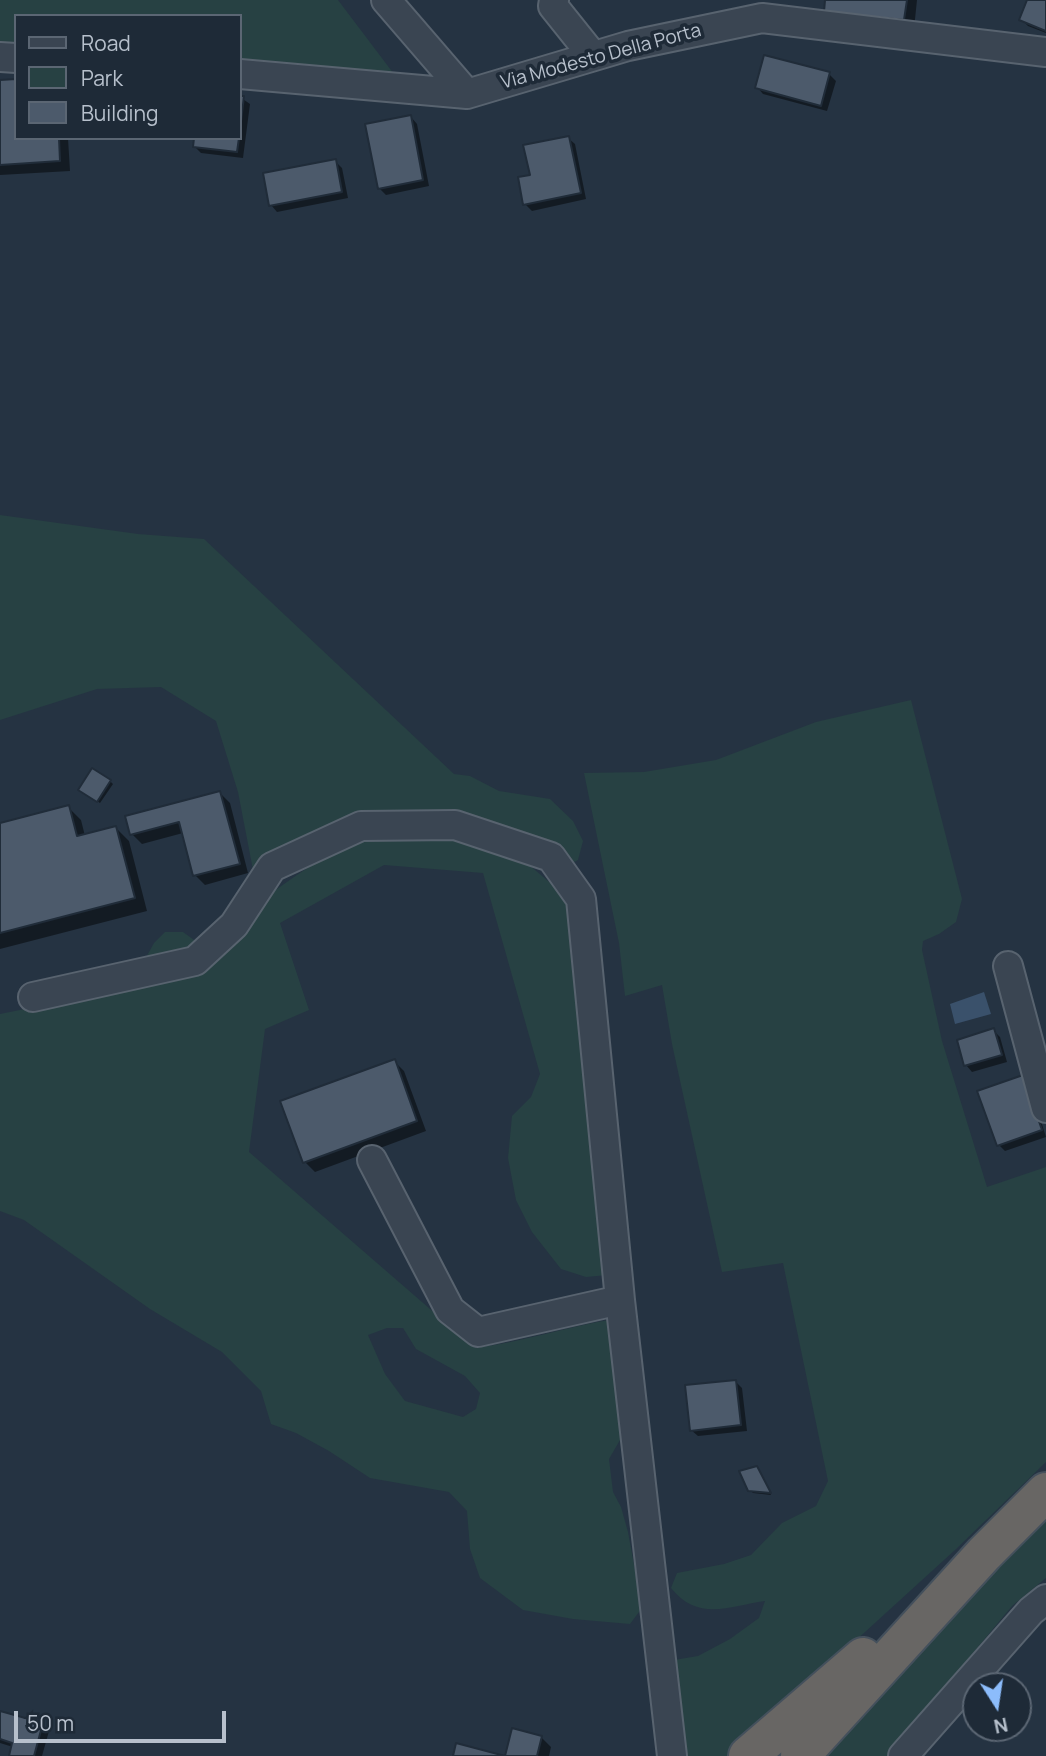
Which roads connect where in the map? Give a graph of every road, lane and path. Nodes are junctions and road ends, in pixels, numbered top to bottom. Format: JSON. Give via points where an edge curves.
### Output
{"nodes":[{"id":1,"x":386,"y":0,"type":"edge"},
{"id":2,"x":554,"y":0,"type":"edge"},
{"id":3,"x":1046,"y":52,"type":"edge"},
{"id":4,"x":593,"y":56,"type":"junction"},
{"id":5,"x":242,"y":74,"type":"edge"},
{"id":6,"x":467,"y":93,"type":"junction"},
{"id":7,"x":1008,"y":966,"type":"dead end"},
{"id":8,"x":33,"y":997,"type":"dead end"},
{"id":9,"x":1046,"y":1108,"type":"edge"},
{"id":10,"x":372,"y":1160,"type":"dead end"},
{"id":11,"x":620,"y":1300,"type":"junction"},
{"id":12,"x":1046,"y":1492,"type":"edge"},
{"id":13,"x":984,"y":1554,"type":"junction"},
{"id":14,"x":1046,"y":1599,"type":"edge"},
{"id":15,"x":672,"y":1756,"type":"edge"},
{"id":16,"x":748,"y":1756,"type":"edge"},
{"id":17,"x":800,"y":1756,"type":"edge"},
{"id":18,"x":821,"y":1756,"type":"edge"},
{"id":19,"x":903,"y":1756,"type":"edge"}],
"edges":[{"from":1,"to":6,"type":"street"},
{"from":2,"to":4,"type":"street","via":[[553,6]]},
{"from":3,"to":4,"type":"street","name":"Via Modesto Della Porta","via":[[762,18]]},
{"from":4,"to":6,"type":"street","name":"Via Modesto Della Porta"},
{"from":5,"to":6,"type":"street","name":"Via Modesto Della Porta"},
{"from":7,"to":9,"type":"street"},
{"from":8,"to":11,"type":"street","via":[[195,961],[234,925],[272,867],[361,826],[455,825],[551,858],[581,900]]},
{"from":10,"to":11,"type":"street","via":[[450,1310],[478,1332]]},
{"from":11,"to":15,"type":"street"},
{"from":12,"to":13,"type":"highway"},
{"from":13,"to":16,"type":"highway"},
{"from":13,"to":17,"type":"highway"},
{"from":13,"to":18,"type":"highway"},
{"from":14,"to":19,"type":"street"}]}
